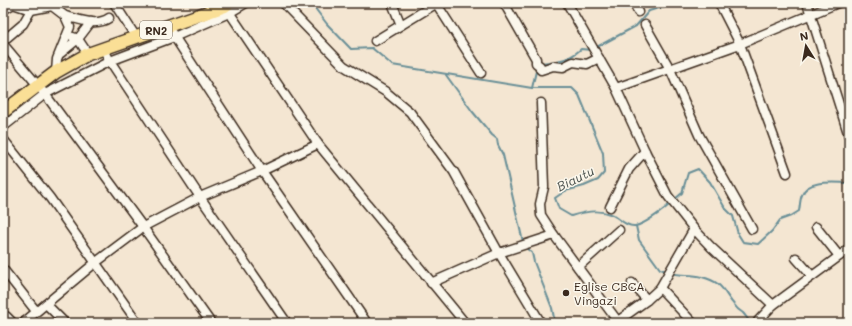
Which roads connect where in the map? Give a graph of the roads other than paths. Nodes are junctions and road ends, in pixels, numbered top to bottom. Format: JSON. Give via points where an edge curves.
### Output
{"nodes":[{"id":1,"x":114,"y":3,"type":"edge"},
{"id":2,"x":246,"y":3,"type":"edge"},
{"id":3,"x":283,"y":3,"type":"edge"},
{"id":4,"x":392,"y":3,"type":"edge"},
{"id":5,"x":436,"y":3,"type":"edge"},
{"id":6,"x":504,"y":3,"type":"edge"},
{"id":7,"x":568,"y":3,"type":"edge"},
{"id":8,"x":634,"y":3,"type":"edge"},
{"id":9,"x":719,"y":3,"type":"edge"},
{"id":10,"x":807,"y":3,"type":"edge"},
{"id":11,"x":838,"y":3,"type":"edge"},
{"id":12,"x":228,"y":7,"type":"edge"},
{"id":13,"x":3,"y":10,"type":"edge"},
{"id":14,"x":31,"y":10,"type":"junction"},
{"id":15,"x":638,"y":12,"type":"dead end"},
{"id":16,"x":810,"y":15,"type":"junction"},
{"id":17,"x":65,"y":16,"type":"junction"},
{"id":18,"x":109,"y":18,"type":"dead end"},
{"id":19,"x":91,"y":22,"type":"junction"},
{"id":20,"x":401,"y":25,"type":"junction"},
{"id":21,"x":645,"y":25,"type":"dead end"},
{"id":22,"x":171,"y":32,"type":"junction"},
{"id":23,"x":67,"y":36,"type":"junction"},
{"id":24,"x":136,"y":37,"type":"junction"},
{"id":25,"x":78,"y":39,"type":"junction"},
{"id":26,"x":375,"y":41,"type":"dead end"},
{"id":27,"x":3,"y":42,"type":"edge"},
{"id":28,"x":740,"y":44,"type":"junction"},
{"id":29,"x":103,"y":48,"type":"junction"},
{"id":30,"x":595,"y":52,"type":"junction"},
{"id":31,"x":59,"y":54,"type":"junction"},
{"id":32,"x":88,"y":54,"type":"junction"},
{"id":33,"x":110,"y":61,"type":"junction"},
{"id":34,"x":670,"y":69,"type":"junction"},
{"id":35,"x":56,"y":72,"type":"junction"},
{"id":36,"x":481,"y":73,"type":"dead end"},
{"id":37,"x":616,"y":88,"type":"junction"},
{"id":38,"x":42,"y":90,"type":"junction"},
{"id":39,"x":541,"y":103,"type":"dead end"},
{"id":40,"x":3,"y":112,"type":"edge"},
{"id":41,"x":3,"y":127,"type":"edge"},
{"id":42,"x":849,"y":136,"type":"edge"},
{"id":43,"x":3,"y":139,"type":"edge"},
{"id":44,"x":318,"y":144,"type":"junction"},
{"id":45,"x":645,"y":151,"type":"junction"},
{"id":46,"x":262,"y":171,"type":"junction"},
{"id":47,"x":787,"y":173,"type":"dead end"},
{"id":48,"x":200,"y":197,"type":"junction"},
{"id":49,"x":610,"y":207,"type":"dead end"},
{"id":50,"x":143,"y":227,"type":"junction"},
{"id":51,"x":816,"y":227,"type":"dead end"},
{"id":52,"x":694,"y":229,"type":"junction"},
{"id":53,"x":752,"y":229,"type":"dead end"},
{"id":54,"x":619,"y":230,"type":"dead end"},
{"id":55,"x":554,"y":235,"type":"junction"},
{"id":56,"x":849,"y":249,"type":"edge"},
{"id":57,"x":499,"y":253,"type":"junction"},
{"id":58,"x":839,"y":256,"type":"junction"},
{"id":59,"x":796,"y":258,"type":"dead end"},
{"id":60,"x":95,"y":263,"type":"junction"},
{"id":61,"x":578,"y":267,"type":"junction"},
{"id":62,"x":3,"y":269,"type":"edge"},
{"id":63,"x":812,"y":276,"type":"junction"},
{"id":64,"x":431,"y":283,"type":"junction"},
{"id":65,"x":632,"y":283,"type":"dead end"},
{"id":66,"x":660,"y":288,"type":"junction"},
{"id":67,"x":647,"y":300,"type":"junction"},
{"id":68,"x":46,"y":304,"type":"junction"},
{"id":69,"x":773,"y":304,"type":"junction"},
{"id":70,"x":36,"y":310,"type":"junction"},
{"id":71,"x":3,"y":317,"type":"edge"},
{"id":72,"x":758,"y":321,"type":"dead end"},
{"id":73,"x":619,"y":322,"type":"edge"},
{"id":74,"x":13,"y":323,"type":"edge"},
{"id":75,"x":22,"y":323,"type":"edge"},
{"id":76,"x":65,"y":323,"type":"edge"},
{"id":77,"x":138,"y":323,"type":"edge"},
{"id":78,"x":211,"y":323,"type":"edge"},
{"id":79,"x":287,"y":323,"type":"edge"},
{"id":80,"x":367,"y":323,"type":"edge"},
{"id":81,"x":465,"y":323,"type":"edge"},
{"id":82,"x":541,"y":323,"type":"edge"},
{"id":83,"x":692,"y":323,"type":"edge"}],
"edges":[{"from":1,"to":24,"type":"street"},
{"from":2,"to":12,"type":"street"},
{"from":3,"to":57,"type":"street","via":[[344,66],[386,92],[410,112],[454,172]]},
{"from":4,"to":20,"type":"street"},
{"from":5,"to":20,"type":"street"},
{"from":5,"to":36,"type":"street"},
{"from":6,"to":30,"type":"street","via":[[541,70],[554,66],[563,67],[573,62],[587,64]]},
{"from":7,"to":30,"type":"street"},
{"from":8,"to":15,"type":"street"},
{"from":9,"to":28,"type":"street"},
{"from":10,"to":16,"type":"street"},
{"from":11,"to":16,"type":"street"},
{"from":12,"to":22,"type":"highway","number":"RN2"},
{"from":12,"to":44,"type":"street"},
{"from":13,"to":14,"type":"street","via":[[14,4]]},
{"from":14,"to":17,"type":"street","via":[[52,6]]},
{"from":14,"to":27,"type":"street","via":[[23,24]]},
{"from":16,"to":28,"type":"street"},
{"from":16,"to":42,"type":"street"},
{"from":17,"to":19,"type":"street"},
{"from":17,"to":23,"type":"street","via":[[70,27]]},
{"from":18,"to":19,"type":"street"},
{"from":19,"to":25,"type":"street"},
{"from":20,"to":26,"type":"street"},
{"from":21,"to":34,"type":"street"},
{"from":22,"to":24,"type":"highway","number":"RN2"},
{"from":22,"to":33,"type":"street"},
{"from":22,"to":46,"type":"street"},
{"from":23,"to":25,"type":"street"},
{"from":23,"to":31,"type":"street"},
{"from":24,"to":29,"type":"highway","number":"RN2"},
{"from":25,"to":31,"type":"street"},
{"from":25,"to":32,"type":"street"},
{"from":27,"to":38,"type":"street"},
{"from":28,"to":34,"type":"street"},
{"from":28,"to":47,"type":"street"},
{"from":29,"to":32,"type":"highway","number":"RN2"},
{"from":29,"to":33,"type":"street"},
{"from":30,"to":37,"type":"street"},
{"from":31,"to":35,"type":"street"},
{"from":32,"to":35,"type":"highway","number":"RN2"},
{"from":33,"to":38,"type":"street"},
{"from":33,"to":48,"type":"street"},
{"from":34,"to":37,"type":"street"},
{"from":34,"to":53,"type":"street","via":[[699,135]]},
{"from":35,"to":38,"type":"highway","number":"RN2"},
{"from":37,"to":45,"type":"street"},
{"from":38,"to":40,"type":"highway","number":"RN2"},
{"from":38,"to":41,"type":"street"},
{"from":38,"to":50,"type":"street"},
{"from":39,"to":55,"type":"street","via":[[544,187],[540,204],[541,215]]},
{"from":43,"to":60,"type":"street","via":[[50,198]]},
{"from":44,"to":46,"type":"street"},
{"from":44,"to":64,"type":"street"},
{"from":45,"to":49,"type":"street","via":[[629,169]]},
{"from":45,"to":52,"type":"street","via":[[668,196]]},
{"from":46,"to":48,"type":"street"},
{"from":46,"to":80,"type":"street"},
{"from":48,"to":50,"type":"street"},
{"from":48,"to":79,"type":"street"},
{"from":50,"to":60,"type":"street"},
{"from":50,"to":78,"type":"street"},
{"from":51,"to":58,"type":"street"},
{"from":52,"to":66,"type":"street"},
{"from":52,"to":69,"type":"street"},
{"from":54,"to":61,"type":"street"},
{"from":55,"to":57,"type":"street"},
{"from":55,"to":61,"type":"street"},
{"from":56,"to":58,"type":"street"},
{"from":57,"to":64,"type":"street"},
{"from":57,"to":82,"type":"street"},
{"from":58,"to":63,"type":"street"},
{"from":59,"to":63,"type":"street"},
{"from":60,"to":68,"type":"street"},
{"from":60,"to":77,"type":"street"},
{"from":61,"to":73,"type":"street"},
{"from":62,"to":70,"type":"street"},
{"from":63,"to":69,"type":"street"},
{"from":64,"to":81,"type":"street"},
{"from":65,"to":67,"type":"street"},
{"from":66,"to":67,"type":"street"},
{"from":66,"to":83,"type":"street"},
{"from":67,"to":73,"type":"street"},
{"from":68,"to":70,"type":"street"},
{"from":68,"to":76,"type":"street"},
{"from":69,"to":72,"type":"street"},
{"from":70,"to":75,"type":"street"},
{"from":71,"to":74,"type":"street","via":[[6,316]]}]}
